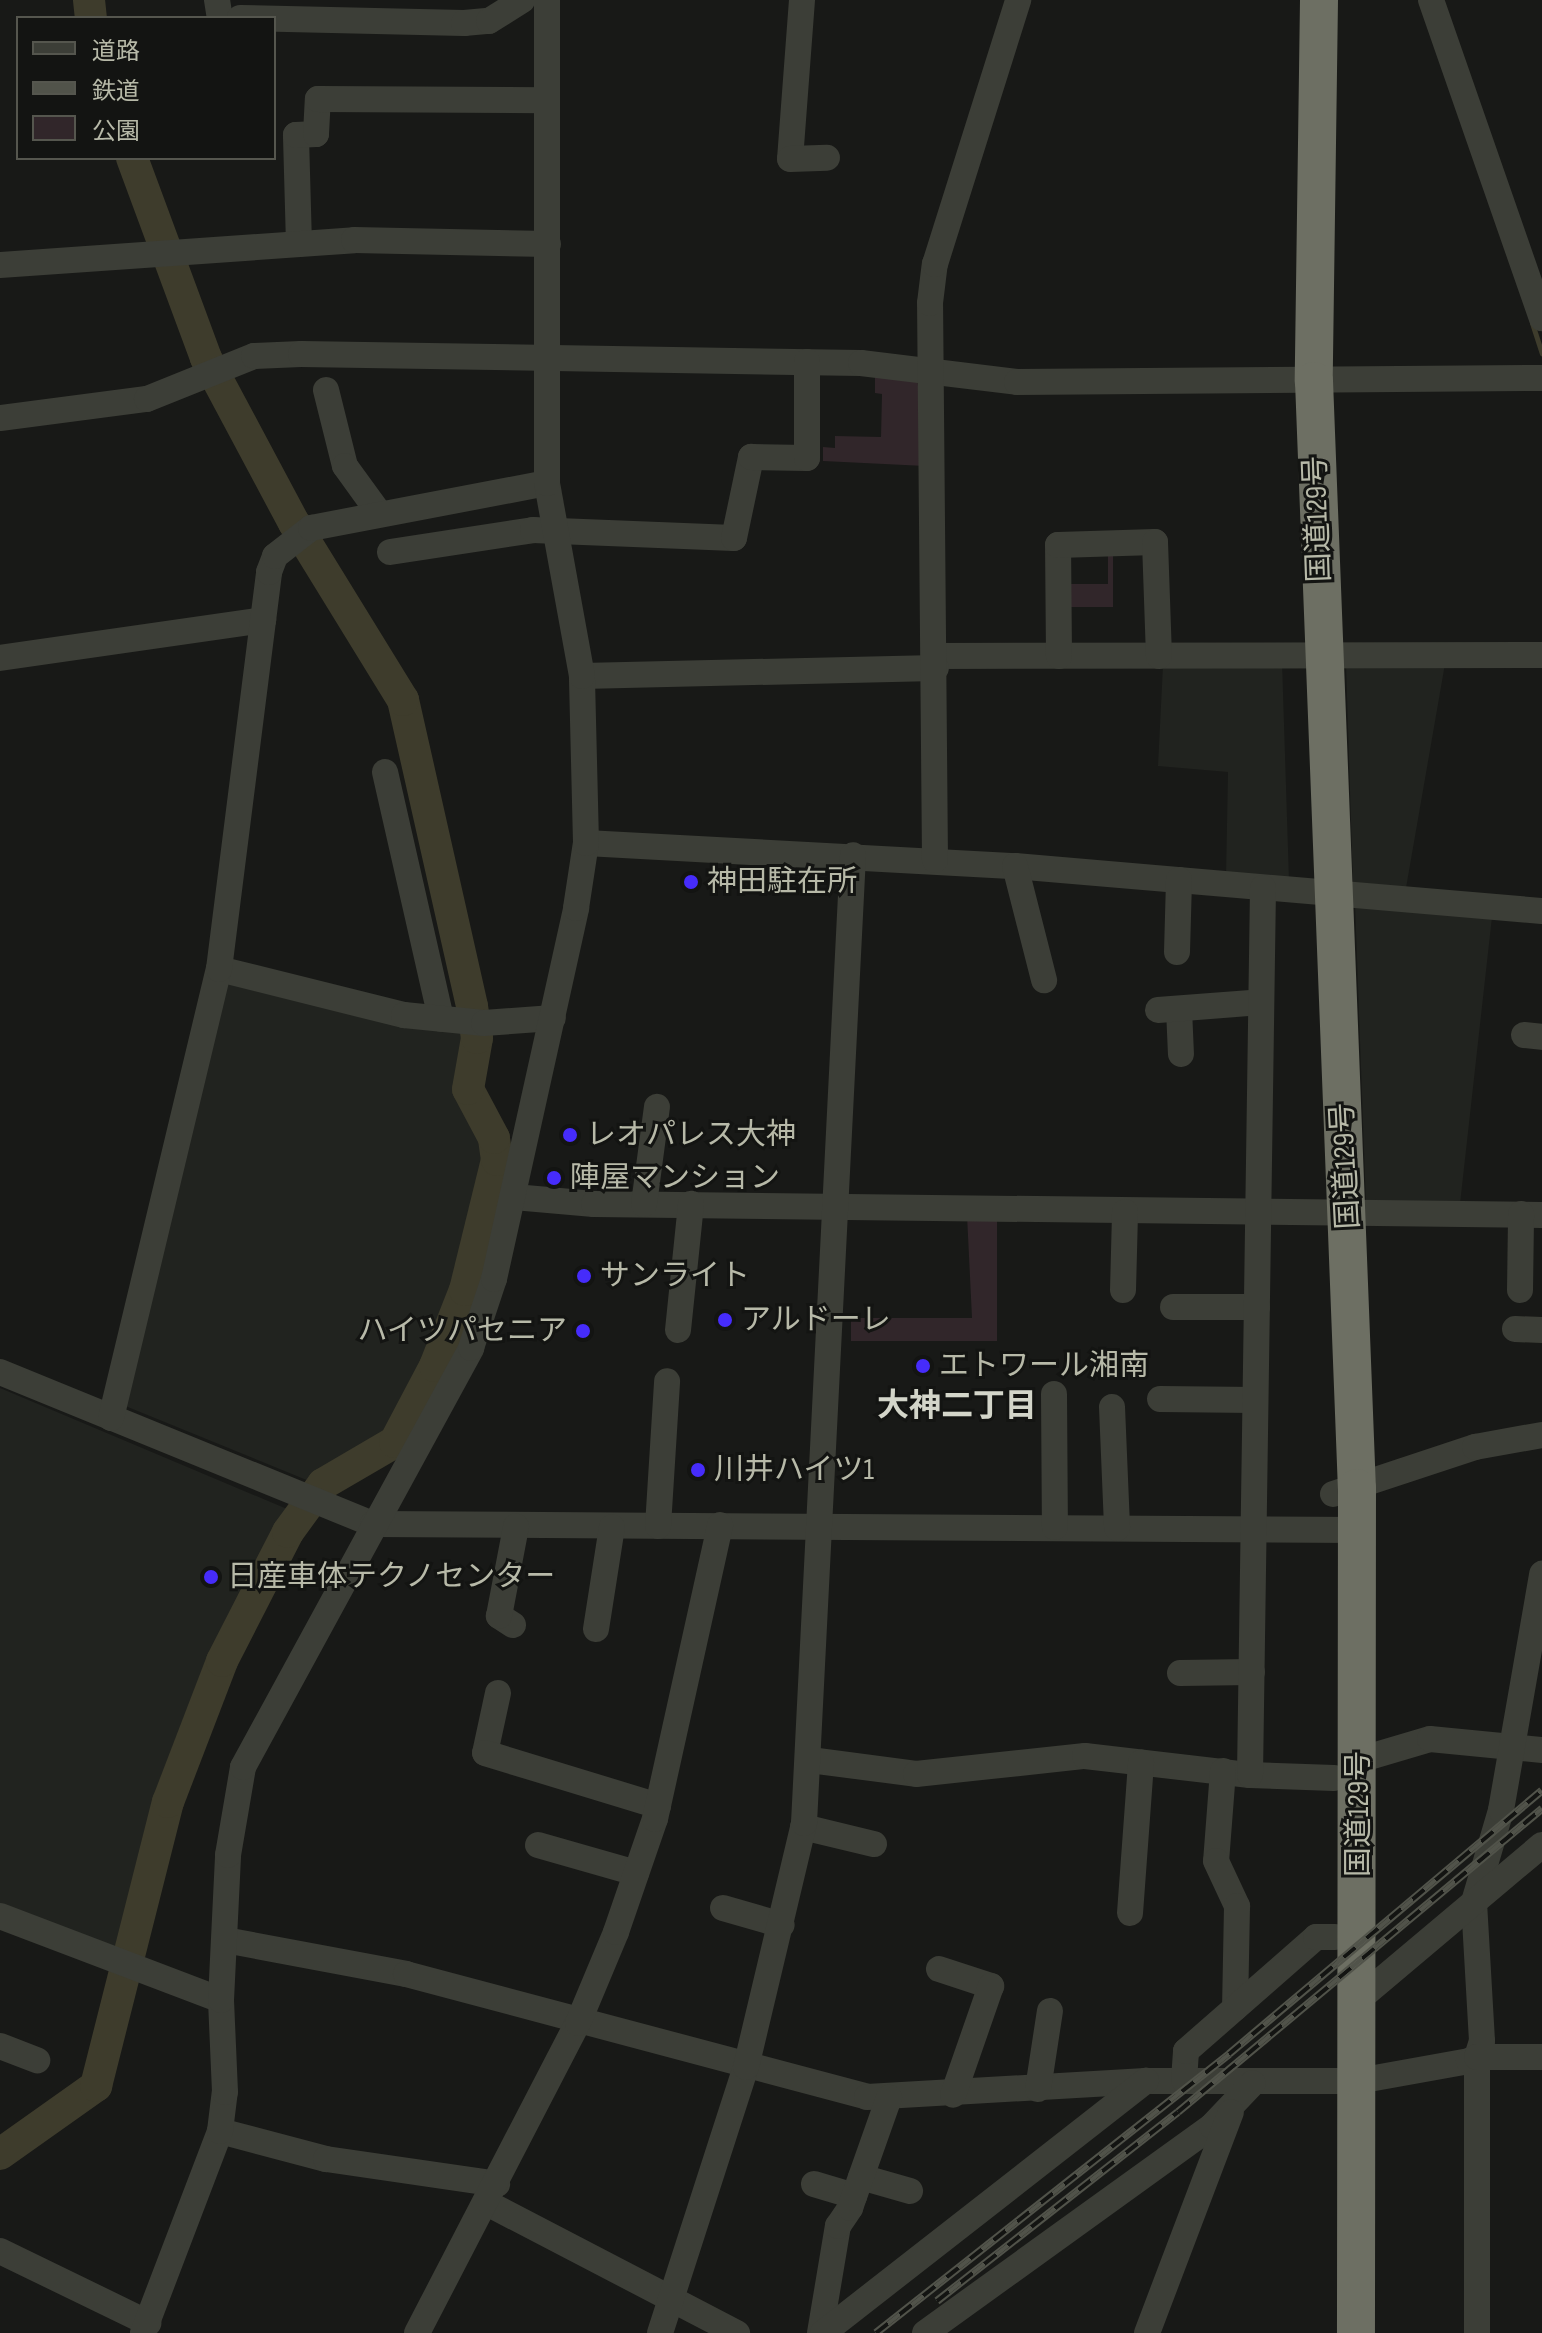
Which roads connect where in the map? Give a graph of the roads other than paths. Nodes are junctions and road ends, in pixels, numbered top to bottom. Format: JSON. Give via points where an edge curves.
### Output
{"nodes":[{"id":1,"x":522,"y":0,"type":"edge"},
{"id":2,"x":547,"y":0,"type":"edge"},
{"id":3,"x":802,"y":0,"type":"edge"},
{"id":4,"x":1018,"y":0,"type":"edge"},
{"id":5,"x":1295,"y":0,"type":"edge"},
{"id":6,"x":1319,"y":0,"type":"edge"},
{"id":7,"x":1431,"y":0,"type":"edge"},
{"id":8,"x":390,"y":10,"type":"edge"},
{"id":9,"x":276,"y":16,"type":"edge"},
{"id":10,"x":546,"y":100,"type":"junction"},
{"id":11,"x":285,"y":134,"type":"edge"},
{"id":12,"x":827,"y":158,"type":"dead end"},
{"id":13,"x":299,"y":244,"type":"junction"},
{"id":14,"x":548,"y":244,"type":"junction"},
{"id":15,"x":0,"y":265,"type":"edge"},
{"id":16,"x":1542,"y":318,"type":"edge"},
{"id":17,"x":547,"y":358,"type":"junction"},
{"id":18,"x":807,"y":362,"type":"junction"},
{"id":19,"x":933,"y":370,"type":"junction"},
{"id":20,"x":1542,"y":378,"type":"edge"},
{"id":21,"x":1302,"y":381,"type":"junction"},
{"id":22,"x":326,"y":390,"type":"dead end"},
{"id":23,"x":0,"y":418,"type":"edge"},
{"id":24,"x":547,"y":483,"type":"junction"},
{"id":25,"x":379,"y":513,"type":"junction"},
{"id":26,"x":556,"y":530,"type":"junction"},
{"id":27,"x":390,"y":552,"type":"dead end"},
{"id":28,"x":263,"y":620,"type":"junction"},
{"id":29,"x":1542,"y":655,"type":"edge"},
{"id":30,"x":1059,"y":656,"type":"junction"},
{"id":31,"x":1159,"y":656,"type":"junction"},
{"id":32,"x":1312,"y":656,"type":"junction"},
{"id":33,"x":0,"y":658,"type":"edge"},
{"id":34,"x":936,"y":662,"type":"junction"},
{"id":35,"x":582,"y":676,"type":"junction"},
{"id":36,"x":385,"y":772,"type":"dead end"},
{"id":37,"x":586,"y":843,"type":"junction"},
{"id":38,"x":853,"y":855,"type":"junction"},
{"id":39,"x":935,"y":860,"type":"junction"},
{"id":40,"x":1015,"y":866,"type":"junction"},
{"id":41,"x":1179,"y":880,"type":"junction"},
{"id":42,"x":1263,"y":888,"type":"junction"},
{"id":43,"x":1322,"y":892,"type":"junction"},
{"id":44,"x":1542,"y":911,"type":"edge"},
{"id":45,"x":1177,"y":952,"type":"dead end"},
{"id":46,"x":219,"y":969,"type":"junction"},
{"id":47,"x":1044,"y":980,"type":"dead end"},
{"id":48,"x":1261,"y":1002,"type":"junction"},
{"id":49,"x":553,"y":1018,"type":"junction"},
{"id":50,"x":441,"y":1019,"type":"junction"},
{"id":51,"x":1181,"y":1054,"type":"dead end"},
{"id":52,"x":657,"y":1107,"type":"dead end"},
{"id":53,"x":514,"y":1197,"type":"junction"},
{"id":54,"x":644,"y":1204,"type":"junction"},
{"id":55,"x":691,"y":1204,"type":"junction"},
{"id":56,"x":836,"y":1204,"type":"junction"},
{"id":57,"x":1125,"y":1212,"type":"junction"},
{"id":58,"x":1337,"y":1213,"type":"junction"},
{"id":59,"x":1258,"y":1214,"type":"junction"},
{"id":60,"x":1532,"y":1215,"type":"edge"},
{"id":61,"x":1123,"y":1290,"type":"dead end"},
{"id":62,"x":1520,"y":1290,"type":"dead end"},
{"id":63,"x":1173,"y":1307,"type":"dead end"},
{"id":64,"x":1257,"y":1307,"type":"junction"},
{"id":65,"x":1515,"y":1329,"type":"dead end"},
{"id":66,"x":678,"y":1330,"type":"dead end"},
{"id":67,"x":1542,"y":1330,"type":"edge"},
{"id":68,"x":0,"y":1372,"type":"edge"},
{"id":69,"x":667,"y":1381,"type":"dead end"},
{"id":70,"x":1056,"y":1394,"type":"dead end"},
{"id":71,"x":1160,"y":1399,"type":"dead end"},
{"id":72,"x":1255,"y":1400,"type":"junction"},
{"id":73,"x":1112,"y":1407,"type":"dead end"},
{"id":74,"x":111,"y":1418,"type":"junction"},
{"id":75,"x":1542,"y":1435,"type":"edge"},
{"id":76,"x":1345,"y":1511,"type":"junction"},
{"id":77,"x":373,"y":1524,"type":"junction"},
{"id":78,"x":818,"y":1524,"type":"junction"},
{"id":79,"x":720,"y":1525,"type":"junction"},
{"id":80,"x":658,"y":1526,"type":"junction"},
{"id":81,"x":516,"y":1527,"type":"junction"},
{"id":82,"x":612,"y":1527,"type":"junction"},
{"id":83,"x":1055,"y":1527,"type":"junction"},
{"id":84,"x":1117,"y":1528,"type":"junction"},
{"id":85,"x":1253,"y":1530,"type":"junction"},
{"id":86,"x":1542,"y":1574,"type":"edge"},
{"id":87,"x":499,"y":1616,"type":"dead end"},
{"id":88,"x":596,"y":1629,"type":"dead end"},
{"id":89,"x":1252,"y":1672,"type":"junction"},
{"id":90,"x":1180,"y":1673,"type":"dead end"},
{"id":91,"x":490,"y":1703,"type":"dead end"},
{"id":92,"x":1511,"y":1747,"type":"junction"},
{"id":93,"x":1542,"y":1750,"type":"edge"},
{"id":94,"x":810,"y":1760,"type":"junction"},
{"id":95,"x":1141,"y":1762,"type":"junction"},
{"id":96,"x":1347,"y":1769,"type":"junction"},
{"id":97,"x":1223,"y":1771,"type":"junction"},
{"id":98,"x":1250,"y":1775,"type":"junction"},
{"id":99,"x":658,"y":1806,"type":"junction"},
{"id":100,"x":803,"y":1827,"type":"junction"},
{"id":101,"x":874,"y":1844,"type":"dead end"},
{"id":102,"x":538,"y":1845,"type":"dead end"},
{"id":103,"x":1542,"y":1845,"type":"edge"},
{"id":104,"x":636,"y":1873,"type":"junction"},
{"id":105,"x":1125,"y":1900,"type":"dead end"},
{"id":106,"x":1474,"y":1902,"type":"junction"},
{"id":107,"x":723,"y":1908,"type":"dead end"},
{"id":108,"x":2,"y":1923,"type":"edge"},
{"id":109,"x":782,"y":1925,"type":"junction"},
{"id":110,"x":1335,"y":1937,"type":"junction"},
{"id":111,"x":225,"y":1940,"type":"junction"},
{"id":112,"x":952,"y":1967,"type":"dead end"},
{"id":113,"x":1359,"y":1999,"type":"junction"},
{"id":114,"x":221,"y":2000,"type":"junction"},
{"id":115,"x":1235,"y":2008,"type":"junction"},
{"id":116,"x":1050,"y":2011,"type":"dead end"},
{"id":117,"x":578,"y":2023,"type":"junction"},
{"id":118,"x":0,"y":2046,"type":"edge"},
{"id":119,"x":1477,"y":2057,"type":"junction"},
{"id":120,"x":1542,"y":2057,"type":"edge"},
{"id":121,"x":37,"y":2060,"type":"dead end"},
{"id":122,"x":746,"y":2067,"type":"junction"},
{"id":123,"x":1184,"y":2080,"type":"junction"},
{"id":124,"x":1146,"y":2081,"type":"junction"},
{"id":125,"x":1348,"y":2081,"type":"junction"},
{"id":126,"x":1253,"y":2083,"type":"junction"},
{"id":127,"x":1038,"y":2089,"type":"junction"},
{"id":128,"x":953,"y":2095,"type":"junction"},
{"id":129,"x":878,"y":2098,"type":"junction"},
{"id":130,"x":1233,"y":2108,"type":"junction"},
{"id":131,"x":220,"y":2131,"type":"junction"},
{"id":132,"x":814,"y":2184,"type":"dead end"},
{"id":133,"x":857,"y":2186,"type":"junction"},
{"id":134,"x":910,"y":2191,"type":"dead end"},
{"id":135,"x":492,"y":2193,"type":"junction"},
{"id":136,"x":0,"y":2251,"type":"edge"},
{"id":137,"x":671,"y":2302,"type":"junction"},
{"id":138,"x":145,"y":2328,"type":"edge"},
{"id":139,"x":417,"y":2333,"type":"edge"},
{"id":140,"x":660,"y":2333,"type":"edge"},
{"id":141,"x":737,"y":2333,"type":"edge"},
{"id":142,"x":821,"y":2333,"type":"edge"},
{"id":143,"x":925,"y":2333,"type":"edge"},
{"id":144,"x":1147,"y":2333,"type":"edge"},
{"id":145,"x":1337,"y":2333,"type":"edge"},
{"id":146,"x":1356,"y":2333,"type":"edge"},
{"id":147,"x":1477,"y":2333,"type":"edge"}],
"edges":[{"from":1,"to":8,"type":"street","via":[[489,21]]},
{"from":2,"to":10,"type":"street"},
{"from":3,"to":12,"type":"street","via":[[790,159]]},
{"from":4,"to":19,"type":"street","via":[[935,264],[930,303]]},
{"from":5,"to":21,"type":"highway","name":"国道129号"},
{"from":6,"to":21,"type":"highway","name":"国道129号"},
{"from":7,"to":16,"type":"street"},
{"from":8,"to":9,"type":"street"},
{"from":10,"to":11,"type":"street","via":[[318,99],[316,134]]},
{"from":10,"to":14,"type":"street"},
{"from":11,"to":13,"type":"street"},
{"from":13,"to":14,"type":"street"},
{"from":13,"to":15,"type":"street"},
{"from":14,"to":17,"type":"street"},
{"from":17,"to":18,"type":"street"},
{"from":17,"to":23,"type":"street","via":[[254,356],[111,406]]},
{"from":17,"to":24,"type":"street"},
{"from":18,"to":19,"type":"street"},
{"from":18,"to":26,"type":"street","via":[[807,458],[751,457],[734,538]]},
{"from":19,"to":21,"type":"street","via":[[1017,382]]},
{"from":19,"to":34,"type":"street"},
{"from":20,"to":21,"type":"street"},
{"from":21,"to":32,"type":"highway","name":"国道129号"},
{"from":22,"to":25,"type":"street","via":[[345,466]]},
{"from":24,"to":25,"type":"street"},
{"from":24,"to":26,"type":"street"},
{"from":25,"to":28,"type":"street","via":[[311,528],[292,539],[275,556],[269,572]]},
{"from":26,"to":27,"type":"street"},
{"from":26,"to":35,"type":"street"},
{"from":28,"to":33,"type":"street"},
{"from":28,"to":46,"type":"street"},
{"from":29,"to":32,"type":"street"},
{"from":30,"to":31,"type":"street"},
{"from":30,"to":31,"type":"street","via":[[1058,545],[1155,542]]},
{"from":30,"to":34,"type":"street"},
{"from":31,"to":32,"type":"street"},
{"from":32,"to":43,"type":"highway","name":"国道129号"},
{"from":34,"to":35,"type":"street"},
{"from":34,"to":39,"type":"street"},
{"from":35,"to":37,"type":"street"},
{"from":36,"to":50,"type":"street"},
{"from":37,"to":38,"type":"street"},
{"from":37,"to":49,"type":"street"},
{"from":38,"to":39,"type":"street"},
{"from":38,"to":56,"type":"street"},
{"from":39,"to":40,"type":"street"},
{"from":40,"to":41,"type":"street"},
{"from":40,"to":47,"type":"street"},
{"from":41,"to":42,"type":"street"},
{"from":41,"to":45,"type":"street"},
{"from":42,"to":43,"type":"street"},
{"from":42,"to":48,"type":"street"},
{"from":43,"to":44,"type":"street"},
{"from":43,"to":58,"type":"highway","name":"国道129号"},
{"from":46,"to":50,"type":"street"},
{"from":46,"to":74,"type":"street"},
{"from":48,"to":51,"type":"street","via":[[1168,1010]]},
{"from":48,"to":59,"type":"street"},
{"from":49,"to":50,"type":"street","via":[[484,1023]]},
{"from":49,"to":53,"type":"street"},
{"from":52,"to":54,"type":"street"},
{"from":53,"to":54,"type":"street"},
{"from":53,"to":77,"type":"street","via":[[471,1348]]},
{"from":54,"to":55,"type":"street"},
{"from":55,"to":56,"type":"street"},
{"from":55,"to":66,"type":"street"},
{"from":56,"to":57,"type":"street"},
{"from":56,"to":78,"type":"street"},
{"from":57,"to":59,"type":"street"},
{"from":57,"to":61,"type":"street"},
{"from":58,"to":59,"type":"street"},
{"from":58,"to":60,"type":"street"},
{"from":58,"to":76,"type":"highway","name":"国道129号"},
{"from":59,"to":64,"type":"street"},
{"from":60,"to":62,"type":"street"},
{"from":63,"to":64,"type":"street"},
{"from":64,"to":72,"type":"street"},
{"from":65,"to":67,"type":"street"},
{"from":68,"to":74,"type":"street"},
{"from":69,"to":80,"type":"street"},
{"from":70,"to":83,"type":"street","via":[[1046,1470]]},
{"from":71,"to":72,"type":"street"},
{"from":72,"to":85,"type":"street"},
{"from":73,"to":84,"type":"street"},
{"from":74,"to":77,"type":"street"},
{"from":75,"to":76,"type":"street","via":[[1475,1447]]},
{"from":76,"to":85,"type":"street"},
{"from":76,"to":96,"type":"highway","name":"国道129号"},
{"from":77,"to":81,"type":"street"},
{"from":77,"to":111,"type":"street","via":[[243,1767],[228,1855]]},
{"from":78,"to":79,"type":"street"},
{"from":78,"to":83,"type":"street"},
{"from":78,"to":94,"type":"street"},
{"from":79,"to":80,"type":"street"},
{"from":79,"to":99,"type":"street"},
{"from":80,"to":82,"type":"street"},
{"from":81,"to":82,"type":"street"},
{"from":81,"to":87,"type":"street"},
{"from":82,"to":88,"type":"street"},
{"from":83,"to":84,"type":"street"},
{"from":84,"to":85,"type":"street"},
{"from":85,"to":89,"type":"street"},
{"from":86,"to":92,"type":"street"},
{"from":89,"to":90,"type":"street"},
{"from":89,"to":98,"type":"street"},
{"from":91,"to":99,"type":"street","via":[[485,1753],[567,1770]]},
{"from":92,"to":93,"type":"street"},
{"from":92,"to":96,"type":"street","via":[[1430,1739]]},
{"from":92,"to":106,"type":"street","via":[[1498,1824]]},
{"from":94,"to":95,"type":"street","via":[[916,1774],[1029,1759]]},
{"from":94,"to":100,"type":"street"},
{"from":95,"to":97,"type":"street"},
{"from":95,"to":105,"type":"street","via":[[1145,1821]]},
{"from":96,"to":98,"type":"street"},
{"from":96,"to":110,"type":"highway","name":"国道129号"},
{"from":96,"to":113,"type":"highway","name":"国道129号"},
{"from":97,"to":98,"type":"street"},
{"from":97,"to":115,"type":"street","via":[[1216,1861],[1237,1906]]},
{"from":99,"to":104,"type":"street"},
{"from":100,"to":101,"type":"street"},
{"from":100,"to":109,"type":"street"},
{"from":102,"to":104,"type":"street"},
{"from":103,"to":106,"type":"street"},
{"from":104,"to":117,"type":"street"},
{"from":106,"to":113,"type":"street"},
{"from":106,"to":119,"type":"street","via":[[1480,2004]]},
{"from":107,"to":109,"type":"street"},
{"from":108,"to":114,"type":"street"},
{"from":109,"to":122,"type":"street"},
{"from":110,"to":115,"type":"street","via":[[1316,1937]]},
{"from":110,"to":125,"type":"highway","name":"国道129号"},
{"from":111,"to":114,"type":"street"},
{"from":111,"to":117,"type":"street","via":[[385,1969]]},
{"from":112,"to":128,"type":"street","via":[[991,1986]]},
{"from":113,"to":125,"type":"highway","name":"国道129号"},
{"from":114,"to":131,"type":"street","via":[[225,2092]]},
{"from":115,"to":123,"type":"street","via":[[1186,2051]]},
{"from":116,"to":127,"type":"street"},
{"from":117,"to":122,"type":"street"},
{"from":117,"to":135,"type":"street"},
{"from":118,"to":121,"type":"street"},
{"from":119,"to":120,"type":"street"},
{"from":119,"to":125,"type":"street"},
{"from":119,"to":147,"type":"street"},
{"from":122,"to":129,"type":"street"},
{"from":122,"to":137,"type":"street","via":[[732,2144]]},
{"from":123,"to":124,"type":"street"},
{"from":123,"to":126,"type":"street"},
{"from":124,"to":127,"type":"street"},
{"from":124,"to":142,"type":"street"},
{"from":125,"to":126,"type":"street"},
{"from":125,"to":145,"type":"highway","name":"国道129号"},
{"from":125,"to":146,"type":"highway","name":"国道129号"},
{"from":126,"to":130,"type":"street"},
{"from":127,"to":128,"type":"street"},
{"from":128,"to":129,"type":"street"},
{"from":129,"to":133,"type":"street"},
{"from":130,"to":143,"type":"street"},
{"from":130,"to":144,"type":"street"},
{"from":131,"to":135,"type":"street"},
{"from":131,"to":138,"type":"street"},
{"from":132,"to":133,"type":"street"},
{"from":133,"to":134,"type":"street"},
{"from":133,"to":142,"type":"street","via":[[838,2226]]},
{"from":135,"to":137,"type":"street"},
{"from":135,"to":139,"type":"street"},
{"from":136,"to":138,"type":"street"},
{"from":137,"to":140,"type":"street"},
{"from":137,"to":141,"type":"street"}]}
